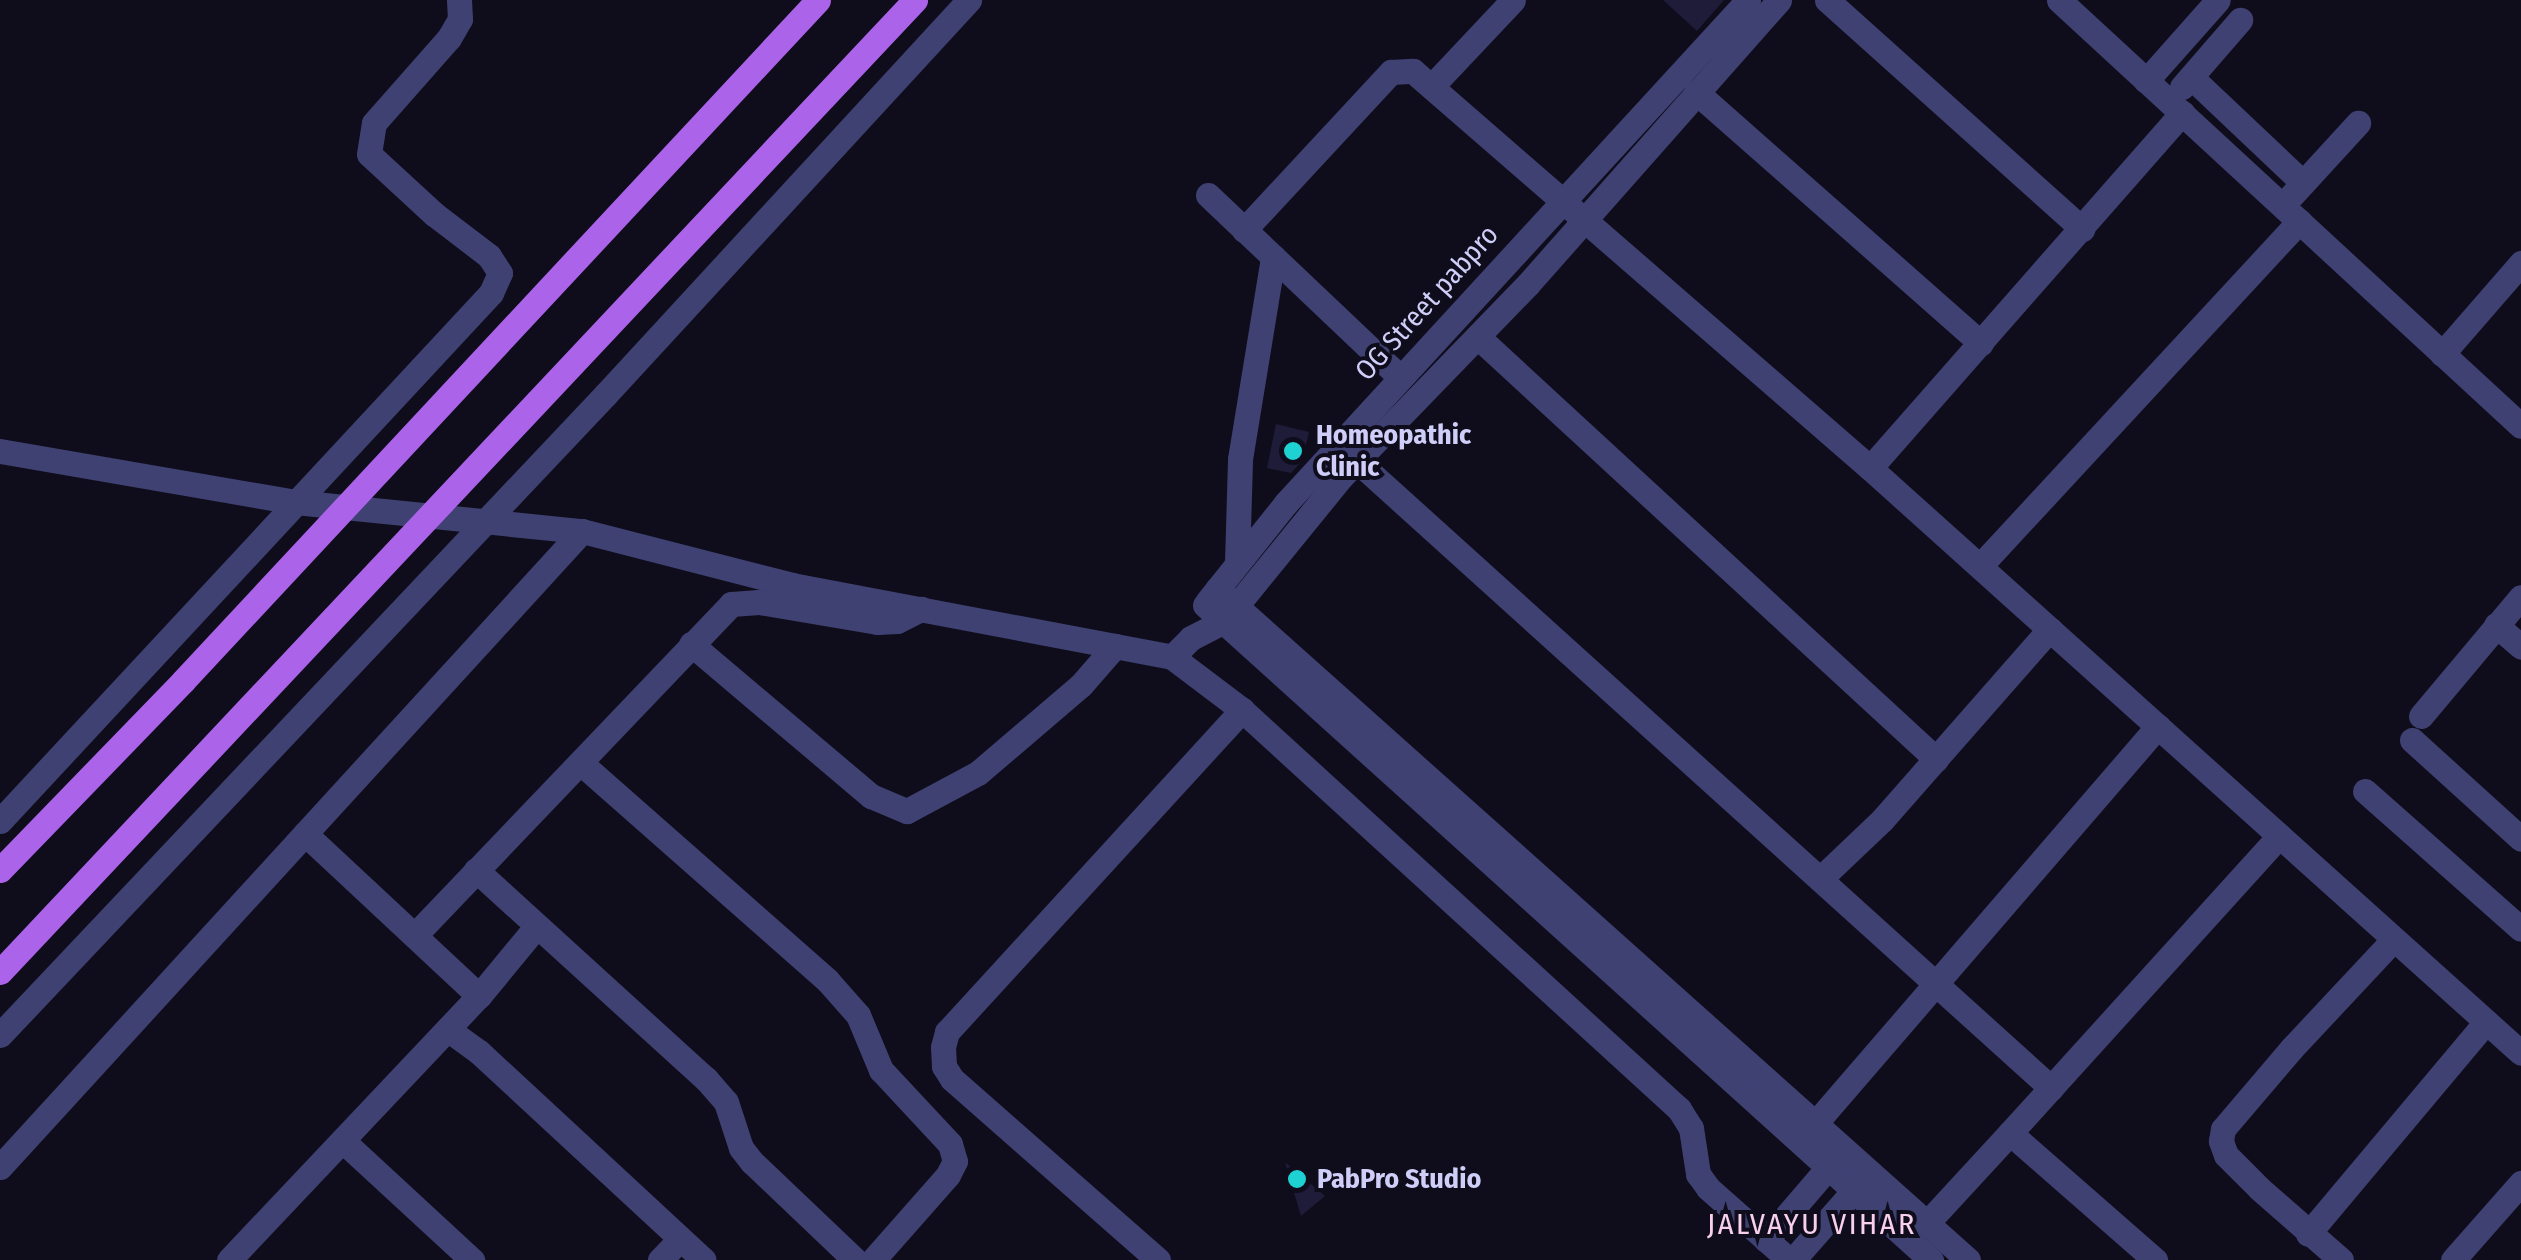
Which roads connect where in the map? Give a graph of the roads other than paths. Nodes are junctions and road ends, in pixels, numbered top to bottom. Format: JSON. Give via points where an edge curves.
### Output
{"nodes":[{"id":1,"x":459,"y":0,"type":"edge"},
{"id":2,"x":818,"y":0,"type":"edge"},
{"id":3,"x":916,"y":0,"type":"edge"},
{"id":4,"x":969,"y":0,"type":"edge"},
{"id":5,"x":1512,"y":0,"type":"edge"},
{"id":6,"x":1748,"y":0,"type":"edge"},
{"id":7,"x":1779,"y":0,"type":"edge"},
{"id":8,"x":1827,"y":0,"type":"edge"},
{"id":9,"x":2058,"y":0,"type":"edge"},
{"id":10,"x":2218,"y":0,"type":"edge"},
{"id":11,"x":2240,"y":20,"type":"dead end"},
{"id":12,"x":2191,"y":77,"type":"junction"},
{"id":13,"x":2146,"y":81,"type":"junction"},
{"id":14,"x":1432,"y":86,"type":"junction"},
{"id":15,"x":1696,"y":92,"type":"junction"},
{"id":16,"x":2175,"y":108,"type":"junction"},
{"id":17,"x":2358,"y":123,"type":"dead end"},
{"id":18,"x":2303,"y":183,"type":"junction"},
{"id":19,"x":1208,"y":195,"type":"dead end"},
{"id":20,"x":1561,"y":203,"type":"junction"},
{"id":21,"x":2290,"y":213,"type":"junction"},
{"id":22,"x":1582,"y":221,"type":"junction"},
{"id":23,"x":2082,"y":229,"type":"junction"},
{"id":24,"x":1244,"y":230,"type":"junction"},
{"id":25,"x":1274,"y":258,"type":"junction"},
{"id":26,"x":2521,"y":264,"type":"edge"},
{"id":27,"x":1478,"y":336,"type":"junction"},
{"id":28,"x":1980,"y":343,"type":"junction"},
{"id":29,"x":2442,"y":354,"type":"junction"},
{"id":30,"x":1400,"y":378,"type":"junction"},
{"id":31,"x":2521,"y":426,"type":"edge"},
{"id":32,"x":0,"y":451,"type":"edge"},
{"id":33,"x":1356,"y":460,"type":"junction"},
{"id":34,"x":1870,"y":468,"type":"junction"},
{"id":35,"x":295,"y":502,"type":"junction"},
{"id":36,"x":348,"y":504,"type":"junction"},
{"id":37,"x":435,"y":514,"type":"junction"},
{"id":38,"x":484,"y":519,"type":"junction"},
{"id":39,"x":582,"y":531,"type":"junction"},
{"id":40,"x":1237,"y":562,"type":"junction"},
{"id":41,"x":1980,"y":566,"type":"junction"},
{"id":42,"x":2521,"y":597,"type":"edge"},
{"id":43,"x":1220,"y":605,"type":"junction"},
{"id":44,"x":921,"y":609,"type":"junction"},
{"id":45,"x":2496,"y":626,"type":"junction"},
{"id":46,"x":2050,"y":630,"type":"junction"},
{"id":47,"x":691,"y":644,"type":"junction"},
{"id":48,"x":1114,"y":646,"type":"junction"},
{"id":49,"x":2521,"y":647,"type":"edge"},
{"id":50,"x":1172,"y":657,"type":"junction"},
{"id":51,"x":1242,"y":710,"type":"junction"},
{"id":52,"x":2158,"y":726,"type":"junction"},
{"id":53,"x":1936,"y":759,"type":"junction"},
{"id":54,"x":582,"y":764,"type":"junction"},
{"id":55,"x":2366,"y":791,"type":"dead end"},
{"id":56,"x":0,"y":821,"type":"edge"},
{"id":57,"x":305,"y":834,"type":"junction"},
{"id":58,"x":2280,"y":836,"type":"junction"},
{"id":59,"x":2521,"y":839,"type":"edge"},
{"id":60,"x":0,"y":870,"type":"edge"},
{"id":61,"x":476,"y":870,"type":"junction"},
{"id":62,"x":1820,"y":879,"type":"junction"},
{"id":63,"x":535,"y":928,"type":"junction"},
{"id":64,"x":2521,"y":929,"type":"edge"},
{"id":65,"x":415,"y":934,"type":"junction"},
{"id":66,"x":2394,"y":939,"type":"junction"},
{"id":67,"x":0,"y":972,"type":"edge"},
{"id":68,"x":1936,"y":984,"type":"junction"},
{"id":69,"x":479,"y":996,"type":"junction"},
{"id":70,"x":2486,"y":1022,"type":"junction"},
{"id":71,"x":450,"y":1031,"type":"junction"},
{"id":72,"x":0,"y":1035,"type":"edge"},
{"id":73,"x":2521,"y":1053,"type":"edge"},
{"id":74,"x":2051,"y":1088,"type":"junction"},
{"id":75,"x":1813,"y":1126,"type":"junction"},
{"id":76,"x":2010,"y":1133,"type":"junction"},
{"id":77,"x":343,"y":1141,"type":"junction"},
{"id":78,"x":1835,"y":1159,"type":"junction"},
{"id":79,"x":0,"y":1167,"type":"edge"},
{"id":80,"x":1861,"y":1182,"type":"junction"},
{"id":81,"x":2521,"y":1182,"type":"edge"},
{"id":82,"x":1927,"y":1223,"type":"junction"},
{"id":83,"x":2308,"y":1234,"type":"junction"},
{"id":84,"x":680,"y":1239,"type":"junction"},
{"id":85,"x":1766,"y":1240,"type":"junction"},
{"id":86,"x":236,"y":1258,"type":"edge"},
{"id":87,"x":472,"y":1260,"type":"edge"},
{"id":88,"x":660,"y":1260,"type":"edge"},
{"id":89,"x":704,"y":1260,"type":"edge"},
{"id":90,"x":855,"y":1260,"type":"edge"},
{"id":91,"x":873,"y":1260,"type":"edge"},
{"id":92,"x":1158,"y":1260,"type":"edge"},
{"id":93,"x":1791,"y":1260,"type":"edge"},
{"id":94,"x":1931,"y":1260,"type":"edge"},
{"id":95,"x":1968,"y":1260,"type":"edge"},
{"id":96,"x":2155,"y":1260,"type":"edge"},
{"id":97,"x":2341,"y":1260,"type":"edge"},
{"id":98,"x":2453,"y":1260,"type":"edge"}],
"edges":[{"from":1,"to":35,"type":"street","via":[[460,18],[449,38],[374,123],[369,154],[489,256],[500,273]]},
{"from":2,"to":36,"type":"main road"},
{"from":3,"to":37,"type":"main road"},
{"from":4,"to":38,"type":"street"},
{"from":5,"to":14,"type":"street"},
{"from":6,"to":20,"type":"street","name":"OG Street pabpro"},
{"from":7,"to":15,"type":"street","name":"OG Street pabpro"},
{"from":8,"to":23,"type":"street"},
{"from":9,"to":13,"type":"street"},
{"from":10,"to":13,"type":"street"},
{"from":11,"to":12,"type":"street"},
{"from":12,"to":16,"type":"street"},
{"from":12,"to":18,"type":"street"},
{"from":13,"to":16,"type":"street"},
{"from":14,"to":20,"type":"street"},
{"from":14,"to":24,"type":"street","via":[[1414,71],[1391,72]]},
{"from":15,"to":22,"type":"street","name":"OG Street pabpro"},
{"from":15,"to":28,"type":"street"},
{"from":16,"to":21,"type":"street"},
{"from":16,"to":23,"type":"street"},
{"from":17,"to":18,"type":"street"},
{"from":18,"to":21,"type":"street"},
{"from":19,"to":24,"type":"street"},
{"from":20,"to":22,"type":"street"},
{"from":20,"to":30,"type":"street","name":"OG Street pabpro"},
{"from":21,"to":29,"type":"street"},
{"from":21,"to":41,"type":"street"},
{"from":22,"to":27,"type":"street","name":"OG Street pabpro"},
{"from":22,"to":34,"type":"street"},
{"from":23,"to":28,"type":"street"},
{"from":24,"to":25,"type":"street"},
{"from":25,"to":30,"type":"street"},
{"from":25,"to":40,"type":"street","via":[[1240,459]]},
{"from":26,"to":29,"type":"street"},
{"from":27,"to":33,"type":"street","name":"OG Street pabpro"},
{"from":27,"to":53,"type":"street"},
{"from":28,"to":34,"type":"street"},
{"from":29,"to":31,"type":"street"},
{"from":30,"to":40,"type":"street","name":"OG Street pabpro"},
{"from":32,"to":35,"type":"street"},
{"from":33,"to":43,"type":"street","name":"OG Street pabpro"},
{"from":33,"to":62,"type":"street"},
{"from":34,"to":41,"type":"street"},
{"from":35,"to":36,"type":"street"},
{"from":35,"to":56,"type":"street"},
{"from":36,"to":37,"type":"street"},
{"from":36,"to":60,"type":"main road"},
{"from":37,"to":38,"type":"street"},
{"from":37,"to":67,"type":"main road"},
{"from":38,"to":39,"type":"street"},
{"from":38,"to":72,"type":"street"},
{"from":39,"to":44,"type":"street","via":[[706,566]]},
{"from":39,"to":57,"type":"street"},
{"from":40,"to":43,"type":"street","name":"OG Street pabpro"},
{"from":41,"to":46,"type":"street"},
{"from":42,"to":45,"type":"street"},
{"from":43,"to":50,"type":"street","name":"OG Street pabpro"},
{"from":43,"to":75,"type":"street"},
{"from":43,"to":78,"type":"street"},
{"from":44,"to":47,"type":"street","via":[[898,622],[876,622],[759,602],[731,604]]},
{"from":44,"to":48,"type":"street"},
{"from":45,"to":49,"type":"street"},
{"from":45,"to":59,"type":"street","via":[[2416,728]]},
{"from":46,"to":52,"type":"street"},
{"from":46,"to":53,"type":"street"},
{"from":47,"to":48,"type":"street","via":[[870,796],[907,811],[978,773],[1081,685]]},
{"from":47,"to":54,"type":"street"},
{"from":48,"to":50,"type":"street"},
{"from":50,"to":51,"type":"street"},
{"from":51,"to":85,"type":"street","via":[[1679,1109],[1691,1128],[1698,1174]]},
{"from":51,"to":92,"type":"street","via":[[947,1032],[943,1047],[952,1079]]},
{"from":52,"to":58,"type":"street"},
{"from":52,"to":68,"type":"street"},
{"from":53,"to":62,"type":"street"},
{"from":54,"to":61,"type":"street"},
{"from":54,"to":91,"type":"street","via":[[827,980],[858,1015],[881,1070],[950,1144],[955,1161],[948,1175]]},
{"from":55,"to":64,"type":"street"},
{"from":57,"to":65,"type":"street"},
{"from":57,"to":79,"type":"street"},
{"from":58,"to":66,"type":"street"},
{"from":58,"to":74,"type":"street"},
{"from":61,"to":63,"type":"street"},
{"from":61,"to":65,"type":"street"},
{"from":62,"to":68,"type":"street"},
{"from":63,"to":69,"type":"street"},
{"from":63,"to":90,"type":"street","via":[[706,1080],[726,1102],[752,1162]]},
{"from":65,"to":69,"type":"street"},
{"from":66,"to":70,"type":"street"},
{"from":66,"to":83,"type":"street","via":[[2224,1129],[2226,1155]]},
{"from":68,"to":74,"type":"street"},
{"from":68,"to":75,"type":"street"},
{"from":69,"to":71,"type":"street"},
{"from":70,"to":73,"type":"street"},
{"from":70,"to":83,"type":"street"},
{"from":71,"to":77,"type":"street"},
{"from":71,"to":84,"type":"street"},
{"from":74,"to":76,"type":"street"},
{"from":75,"to":78,"type":"street"},
{"from":76,"to":82,"type":"street"},
{"from":76,"to":96,"type":"street"},
{"from":77,"to":86,"type":"street"},
{"from":77,"to":87,"type":"street"},
{"from":78,"to":80,"type":"street"},
{"from":78,"to":85,"type":"street"},
{"from":80,"to":82,"type":"street"},
{"from":80,"to":93,"type":"street"},
{"from":80,"to":94,"type":"street"},
{"from":81,"to":98,"type":"street"},
{"from":82,"to":95,"type":"street"},
{"from":83,"to":97,"type":"street"},
{"from":84,"to":88,"type":"street"},
{"from":84,"to":89,"type":"street"},
{"from":85,"to":93,"type":"street"}]}
